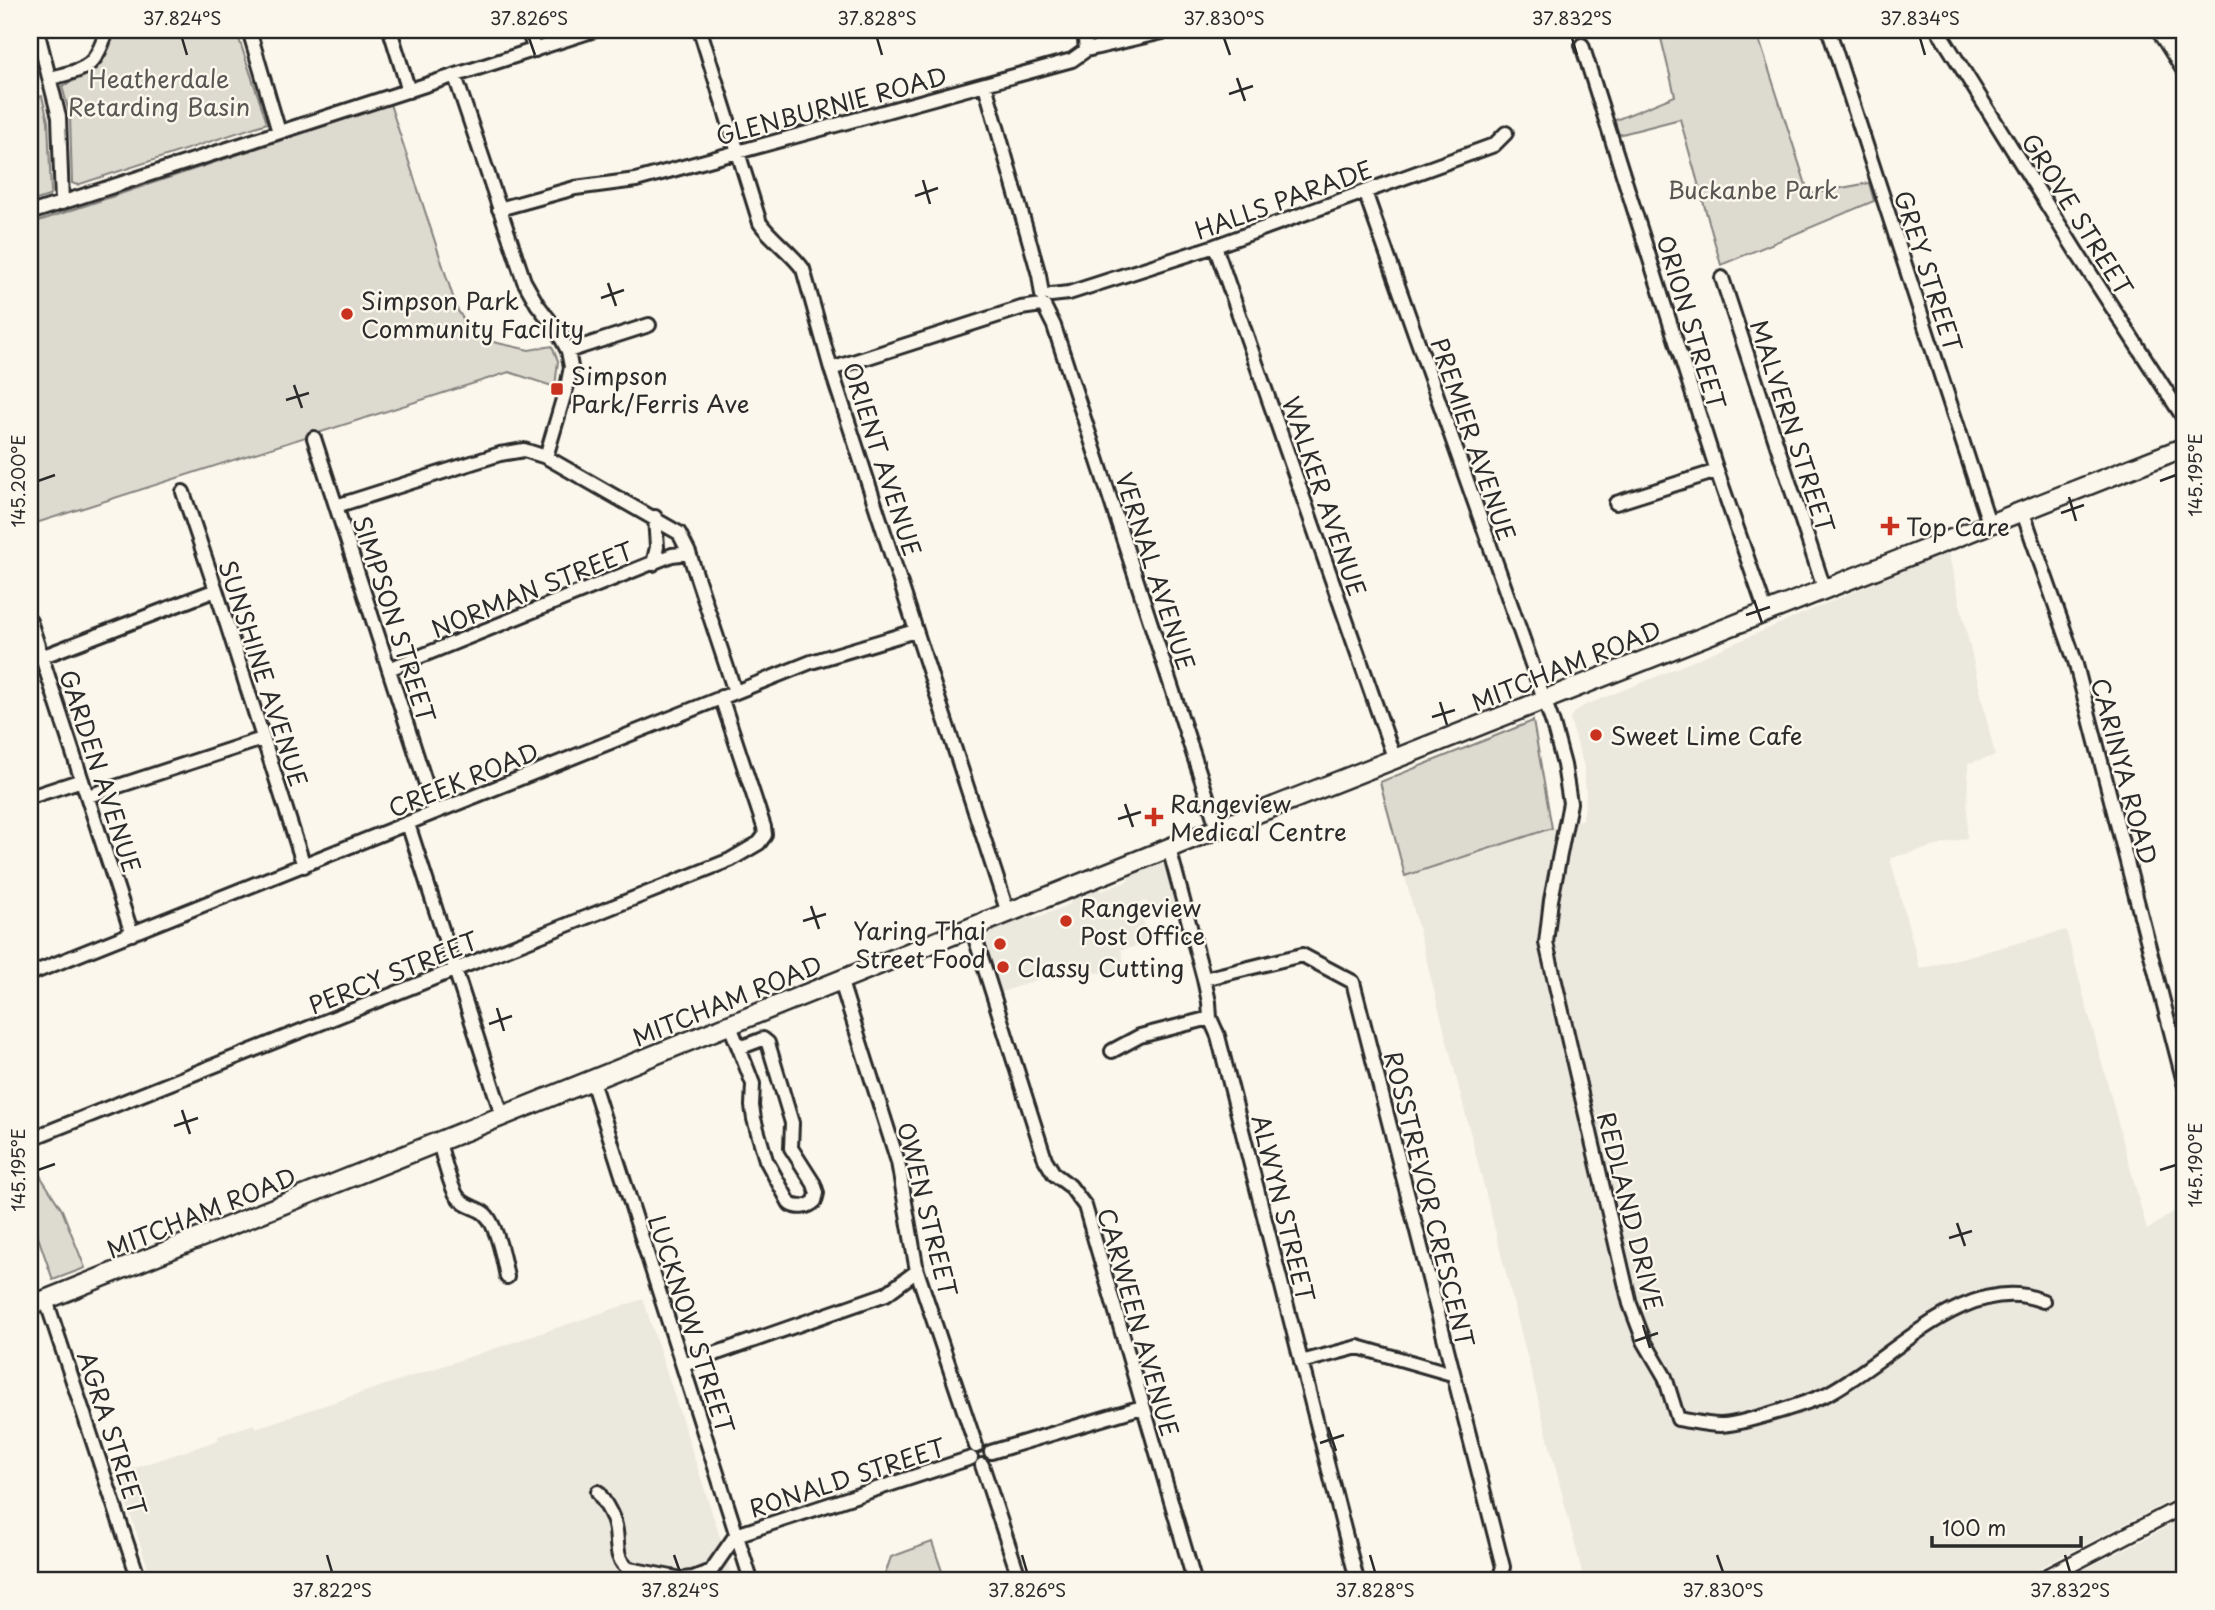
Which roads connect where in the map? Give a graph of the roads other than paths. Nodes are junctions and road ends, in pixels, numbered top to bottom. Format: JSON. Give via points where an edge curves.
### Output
{"nodes":[{"id":1,"x":37,"y":30,"type":"edge"},
{"id":2,"x":107,"y":30,"type":"edge"},
{"id":3,"x":249,"y":30,"type":"edge"},
{"id":4,"x":390,"y":30,"type":"edge"},
{"id":5,"x":528,"y":30,"type":"edge"},
{"id":6,"x":595,"y":30,"type":"edge"},
{"id":7,"x":700,"y":30,"type":"edge"},
{"id":8,"x":1084,"y":30,"type":"edge"},
{"id":9,"x":1171,"y":30,"type":"edge"},
{"id":10,"x":1938,"y":30,"type":"edge"},
{"id":11,"x":2161,"y":30,"type":"edge"},
{"id":12,"x":1829,"y":31,"type":"edge"},
{"id":13,"x":1582,"y":45,"type":"dead end"},
{"id":14,"x":535,"y":50,"type":"junction"},
{"id":15,"x":1086,"y":50,"type":"junction"},
{"id":16,"x":2185,"y":68,"type":"edge"},
{"id":17,"x":455,"y":76,"type":"junction"},
{"id":18,"x":51,"y":78,"type":"junction"},
{"id":19,"x":985,"y":85,"type":"junction"},
{"id":20,"x":409,"y":91,"type":"junction"},
{"id":21,"x":279,"y":132,"type":"junction"},
{"id":22,"x":1506,"y":133,"type":"dead end"},
{"id":23,"x":736,"y":152,"type":"junction"},
{"id":24,"x":1365,"y":192,"type":"junction"},
{"id":25,"x":62,"y":203,"type":"junction"},
{"id":26,"x":499,"y":209,"type":"junction"},
{"id":27,"x":30,"y":213,"type":"edge"},
{"id":28,"x":1215,"y":246,"type":"junction"},
{"id":29,"x":1723,"y":278,"type":"dead end"},
{"id":30,"x":1047,"y":300,"type":"junction"},
{"id":31,"x":649,"y":325,"type":"dead end"},
{"id":32,"x":568,"y":351,"type":"junction"},
{"id":33,"x":831,"y":369,"type":"junction"},
{"id":34,"x":2185,"y":420,"type":"edge"},
{"id":35,"x":314,"y":438,"type":"dead end"},
{"id":36,"x":2185,"y":447,"type":"edge"},
{"id":37,"x":546,"y":457,"type":"junction"},
{"id":38,"x":1717,"y":471,"type":"junction"},
{"id":39,"x":183,"y":492,"type":"dead end"},
{"id":40,"x":1616,"y":503,"type":"dead end"},
{"id":41,"x":336,"y":506,"type":"junction"},
{"id":42,"x":2022,"y":510,"type":"junction"},
{"id":43,"x":654,"y":517,"type":"junction"},
{"id":44,"x":1989,"y":523,"type":"junction"},
{"id":45,"x":689,"y":553,"type":"junction"},
{"id":46,"x":653,"y":564,"type":"junction"},
{"id":47,"x":1824,"y":588,"type":"junction"},
{"id":48,"x":216,"y":590,"type":"junction"},
{"id":49,"x":1766,"y":612,"type":"junction"},
{"id":50,"x":30,"y":621,"type":"edge"},
{"id":51,"x":915,"y":631,"type":"junction"},
{"id":52,"x":41,"y":657,"type":"junction"},
{"id":53,"x":389,"y":669,"type":"junction"},
{"id":54,"x":736,"y":692,"type":"junction"},
{"id":55,"x":721,"y":697,"type":"junction"},
{"id":56,"x":1544,"y":700,"type":"junction"},
{"id":57,"x":262,"y":739,"type":"junction"},
{"id":58,"x":1395,"y":760,"type":"junction"},
{"id":59,"x":82,"y":780,"type":"junction"},
{"id":60,"x":88,"y":796,"type":"junction"},
{"id":61,"x":30,"y":797,"type":"edge"},
{"id":62,"x":435,"y":813,"type":"junction"},
{"id":63,"x":408,"y":824,"type":"junction"},
{"id":64,"x":1218,"y":830,"type":"junction"},
{"id":65,"x":1169,"y":848,"type":"junction"},
{"id":66,"x":304,"y":866,"type":"junction"},
{"id":67,"x":1007,"y":913,"type":"junction"},
{"id":68,"x":972,"y":928,"type":"junction"},
{"id":69,"x":132,"y":934,"type":"junction"},
{"id":70,"x":455,"y":970,"type":"junction"},
{"id":71,"x":30,"y":974,"type":"edge"},
{"id":72,"x":1204,"y":979,"type":"junction"},
{"id":73,"x":841,"y":982,"type":"junction"},
{"id":74,"x":1210,"y":1018,"type":"junction"},
{"id":75,"x":730,"y":1026,"type":"junction"},
{"id":76,"x":739,"y":1048,"type":"junction"},
{"id":77,"x":1112,"y":1051,"type":"dead end"},
{"id":78,"x":592,"y":1080,"type":"junction"},
{"id":79,"x":2185,"y":1086,"type":"edge"},
{"id":80,"x":503,"y":1118,"type":"junction"},
{"id":81,"x":30,"y":1139,"type":"edge"},
{"id":82,"x":439,"y":1143,"type":"junction"},
{"id":83,"x":917,"y":1271,"type":"junction"},
{"id":84,"x":507,"y":1277,"type":"dead end"},
{"id":85,"x":2043,"y":1300,"type":"dead end"},
{"id":86,"x":38,"y":1303,"type":"edge"},
{"id":87,"x":1301,"y":1362,"type":"junction"},
{"id":88,"x":683,"y":1364,"type":"junction"},
{"id":89,"x":1452,"y":1374,"type":"junction"},
{"id":90,"x":1142,"y":1406,"type":"junction"},
{"id":91,"x":976,"y":1456,"type":"junction"},
{"id":92,"x":598,"y":1492,"type":"dead end"},
{"id":93,"x":2185,"y":1505,"type":"edge"},
{"id":94,"x":736,"y":1535,"type":"junction"},
{"id":95,"x":139,"y":1580,"type":"edge"},
{"id":96,"x":751,"y":1580,"type":"edge"},
{"id":97,"x":1020,"y":1580,"type":"edge"},
{"id":98,"x":1194,"y":1580,"type":"edge"},
{"id":99,"x":1357,"y":1580,"type":"edge"},
{"id":100,"x":1499,"y":1580,"type":"edge"},
{"id":101,"x":2041,"y":1580,"type":"edge"}],
"edges":[{"from":1,"to":18,"type":"street"},
{"from":2,"to":18,"type":"street","via":[[91,64]]},
{"from":3,"to":21,"type":"street"},
{"from":4,"to":20,"type":"street"},
{"from":5,"to":14,"type":"street"},
{"from":6,"to":14,"type":"street"},
{"from":7,"to":23,"type":"street","name":"ORIENT AVENUE"},
{"from":8,"to":15,"type":"street"},
{"from":9,"to":15,"type":"street","name":"GLENBURNIE ROAD"},
{"from":10,"to":34,"type":"street","name":"GROVE STREET"},
{"from":11,"to":16,"type":"main road"},
{"from":12,"to":44,"type":"street","name":"GREY STREET"},
{"from":13,"to":38,"type":"street","name":"ORION STREET"},
{"from":14,"to":17,"type":"street"},
{"from":15,"to":19,"type":"street","name":"GLENBURNIE ROAD","via":[[1072,60]]},
{"from":17,"to":20,"type":"street"},
{"from":17,"to":26,"type":"street"},
{"from":18,"to":25,"type":"street","via":[[59,117]]},
{"from":19,"to":23,"type":"street","name":"GLENBURNIE ROAD"},
{"from":19,"to":30,"type":"street","name":"VERNAL AVENUE"},
{"from":20,"to":21,"type":"street"},
{"from":21,"to":25,"type":"street"},
{"from":22,"to":24,"type":"street","name":"HALLS PARADE","via":[[1494,145]]},
{"from":23,"to":26,"type":"street","name":"GLENBURNIE ROAD","via":[[636,180],[575,188]]},
{"from":23,"to":33,"type":"street","name":"ORIENT AVENUE","via":[[760,223],[803,269]]},
{"from":24,"to":28,"type":"street","name":"HALLS PARADE"},
{"from":24,"to":56,"type":"street","name":"PREMIER AVENUE"},
{"from":25,"to":27,"type":"street"},
{"from":26,"to":32,"type":"street","via":[[524,281]]},
{"from":28,"to":30,"type":"street","name":"HALLS PARADE"},
{"from":28,"to":58,"type":"street","name":"WALKER AVENUE"},
{"from":29,"to":47,"type":"street","name":"MALVERN STREET"},
{"from":30,"to":33,"type":"street","name":"HALLS PARADE"},
{"from":30,"to":64,"type":"street","name":"VERNAL AVENUE"},
{"from":31,"to":32,"type":"street"},
{"from":32,"to":37,"type":"street","via":[[569,382]]},
{"from":33,"to":51,"type":"street","name":"ORIENT AVENUE"},
{"from":35,"to":41,"type":"street","name":"SIMPSON STREET"},
{"from":36,"to":42,"type":"main road","name":"MITCHAM ROAD"},
{"from":37,"to":41,"type":"street","via":[[524,450],[500,454]]},
{"from":37,"to":43,"type":"street"},
{"from":38,"to":40,"type":"street"},
{"from":38,"to":49,"type":"street","name":"ORION STREET"},
{"from":39,"to":48,"type":"street","name":"SUNSHINE AVENUE"},
{"from":41,"to":53,"type":"street","name":"SIMPSON STREET"},
{"from":42,"to":44,"type":"main road","name":"MITCHAM ROAD"},
{"from":42,"to":79,"type":"street","name":"CARINYA ROAD","via":[[2075,662]]},
{"from":43,"to":45,"type":"street","via":[[679,533]]},
{"from":43,"to":46,"type":"street","name":"NORMAN STREET","via":[[657,547]]},
{"from":44,"to":47,"type":"main road","name":"MITCHAM ROAD"},
{"from":45,"to":46,"type":"street","name":"NORMAN STREET"},
{"from":45,"to":54,"type":"street"},
{"from":46,"to":53,"type":"street","name":"NORMAN STREET"},
{"from":47,"to":49,"type":"main road","name":"MITCHAM ROAD"},
{"from":48,"to":52,"type":"street"},
{"from":48,"to":57,"type":"street","name":"SUNSHINE AVENUE"},
{"from":49,"to":56,"type":"main road","name":"MITCHAM ROAD"},
{"from":50,"to":52,"type":"street","name":"GARDEN AVENUE"},
{"from":51,"to":54,"type":"street","name":"CREEK ROAD","via":[[811,662]]},
{"from":51,"to":67,"type":"street","name":"ORIENT AVENUE"},
{"from":52,"to":59,"type":"street","name":"GARDEN AVENUE"},
{"from":53,"to":62,"type":"street","name":"SIMPSON STREET"},
{"from":54,"to":55,"type":"street","name":"CREEK ROAD"},
{"from":55,"to":62,"type":"street","name":"CREEK ROAD"},
{"from":55,"to":70,"type":"street","name":"PERCY STREET","via":[[765,835],[759,843],[730,860]]},
{"from":56,"to":58,"type":"main road","name":"MITCHAM ROAD"},
{"from":56,"to":85,"type":"street","name":"REDLAND DRIVE","via":[[1570,803],[1546,943],[1630,1304],[1665,1377],[1678,1419],[1721,1425],[1772,1413],[1826,1395],[1956,1309],[1984,1297],[2028,1294]]},
{"from":57,"to":60,"type":"street"},
{"from":57,"to":66,"type":"street","name":"SUNSHINE AVENUE"},
{"from":58,"to":64,"type":"main road","name":"MITCHAM ROAD"},
{"from":59,"to":60,"type":"street","name":"GARDEN AVENUE"},
{"from":59,"to":61,"type":"street"},
{"from":60,"to":69,"type":"street","name":"GARDEN AVENUE"},
{"from":62,"to":63,"type":"street","name":"CREEK ROAD"},
{"from":63,"to":66,"type":"street","name":"CREEK ROAD"},
{"from":63,"to":70,"type":"street"},
{"from":64,"to":65,"type":"main road","name":"MITCHAM ROAD"},
{"from":65,"to":67,"type":"main road","name":"MITCHAM ROAD"},
{"from":65,"to":72,"type":"street","name":"ALWYN STREET"},
{"from":66,"to":69,"type":"street","name":"CREEK ROAD"},
{"from":67,"to":68,"type":"main road","name":"MITCHAM ROAD"},
{"from":68,"to":73,"type":"main road","name":"MITCHAM ROAD"},
{"from":68,"to":90,"type":"street","name":"CARWEEN AVENUE","via":[[1045,1159],[1084,1206]]},
{"from":69,"to":71,"type":"street","name":"CREEK ROAD"},
{"from":70,"to":80,"type":"street"},
{"from":70,"to":81,"type":"street","name":"PERCY STREET"},
{"from":72,"to":74,"type":"street","name":"ALWYN STREET"},
{"from":72,"to":89,"type":"street","name":"ROSSTREVOR CRESCENT","via":[[1302,955],[1353,982]]},
{"from":73,"to":75,"type":"main road","name":"MITCHAM ROAD"},
{"from":73,"to":83,"type":"street","name":"OWEN STREET","via":[[898,1162]]},
{"from":74,"to":77,"type":"street","via":[[1140,1036]]},
{"from":74,"to":87,"type":"street","name":"ALWYN STREET"},
{"from":75,"to":76,"type":"street"},
{"from":75,"to":78,"type":"main road","name":"MITCHAM ROAD"},
{"from":76,"to":76,"type":"street","via":[[763,1039],[768,1043],[792,1123],[791,1148],[817,1193],[816,1201],[808,1206],[790,1204],[766,1160],[751,1106],[753,1084]]},
{"from":78,"to":80,"type":"main road","name":"MITCHAM ROAD"},
{"from":78,"to":88,"type":"street","name":"LUCKNOW STREET"},
{"from":80,"to":82,"type":"main road","name":"MITCHAM ROAD"},
{"from":82,"to":84,"type":"street","via":[[457,1196],[491,1223]]},
{"from":82,"to":86,"type":"main road","name":"MITCHAM ROAD"},
{"from":83,"to":88,"type":"street","via":[[886,1293]]},
{"from":83,"to":91,"type":"street","name":"OWEN STREET"},
{"from":86,"to":95,"type":"street","name":"AGRA STREET"},
{"from":87,"to":89,"type":"street","via":[[1358,1347]]},
{"from":87,"to":99,"type":"street","name":"ALWYN STREET"},
{"from":88,"to":94,"type":"street","name":"LUCKNOW STREET"},
{"from":89,"to":100,"type":"street","name":"ROSSTREVOR CRESCENT","via":[[1503,1567]]},
{"from":90,"to":91,"type":"street","via":[[991,1452],[988,1462]]},
{"from":90,"to":98,"type":"street","name":"CARWEEN AVENUE"},
{"from":91,"to":94,"type":"street","name":"RONALD STREET"},
{"from":91,"to":97,"type":"street","name":"OWEN STREET"},
{"from":92,"to":94,"type":"street","via":[[614,1522],[618,1557],[629,1569],[692,1578],[711,1571]]},
{"from":93,"to":101,"type":"street"},
{"from":94,"to":96,"type":"street","name":"LUCKNOW STREET"}]}
